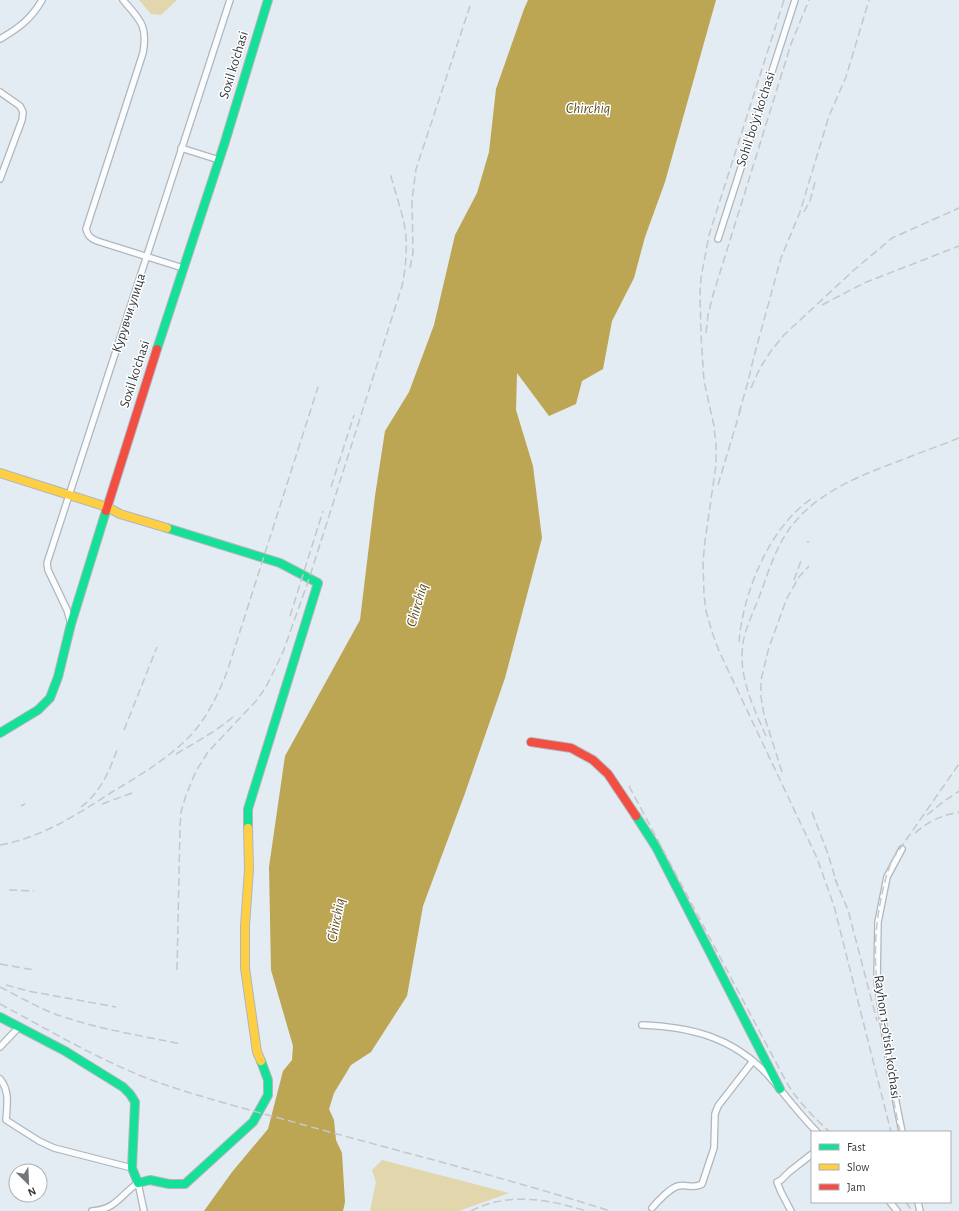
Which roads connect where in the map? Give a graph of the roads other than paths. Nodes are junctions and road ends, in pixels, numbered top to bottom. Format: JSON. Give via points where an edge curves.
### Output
{"nodes":[{"id":1,"x":42,"y":0,"type":"edge"},
{"id":2,"x":123,"y":0,"type":"edge"},
{"id":3,"x":230,"y":0,"type":"edge"},
{"id":4,"x":268,"y":0,"type":"edge"},
{"id":5,"x":795,"y":0,"type":"edge"},
{"id":6,"x":0,"y":39,"type":"edge"},
{"id":7,"x":0,"y":92,"type":"edge"},
{"id":8,"x":181,"y":148,"type":"junction"},
{"id":9,"x":219,"y":160,"type":"junction"},
{"id":10,"x":0,"y":179,"type":"edge"},
{"id":11,"x":718,"y":239,"type":"dead end"},
{"id":12,"x":147,"y":256,"type":"junction"},
{"id":13,"x":183,"y":268,"type":"junction"},
{"id":14,"x":0,"y":474,"type":"edge"},
{"id":15,"x":69,"y":495,"type":"junction"},
{"id":16,"x":107,"y":507,"type":"junction"},
{"id":17,"x":71,"y":624,"type":"junction"},
{"id":18,"x":0,"y":733,"type":"edge"},
{"id":19,"x":531,"y":742,"type":"dead end"},
{"id":20,"x":902,"y":849,"type":"dead end"},
{"id":21,"x":0,"y":1017,"type":"edge"},
{"id":22,"x":642,"y":1025,"type":"dead end"},
{"id":23,"x":19,"y":1027,"type":"junction"},
{"id":24,"x":0,"y":1047,"type":"edge"},
{"id":25,"x":752,"y":1061,"type":"junction"},
{"id":26,"x":0,"y":1079,"type":"edge"},
{"id":27,"x":780,"y":1089,"type":"junction"},
{"id":28,"x":816,"y":1131,"type":"edge"},
{"id":29,"x":902,"y":1131,"type":"edge"},
{"id":30,"x":811,"y":1155,"type":"edge"},
{"id":31,"x":132,"y":1168,"type":"junction"},
{"id":32,"x":138,"y":1183,"type":"junction"},
{"id":33,"x":891,"y":1203,"type":"edge"},
{"id":34,"x":652,"y":1208,"type":"dead end"},
{"id":35,"x":92,"y":1211,"type":"edge"},
{"id":36,"x":144,"y":1211,"type":"edge"},
{"id":37,"x":791,"y":1211,"type":"edge"},
{"id":38,"x":897,"y":1211,"type":"edge"}],
"edges":[{"from":1,"to":6,"type":"street","via":[[25,23]]},
{"from":2,"to":12,"type":"street","via":[[143,25],[145,43],[86,229],[90,238]]},
{"from":3,"to":8,"type":"street","name":"Курувчи улица"},
{"from":4,"to":9,"type":"street","name":"Soxil ko'chasi"},
{"from":5,"to":11,"type":"street","name":"Sohil bo'yi ko'chasi"},
{"from":7,"to":10,"type":"street","via":[[20,106],[23,116]]},
{"from":8,"to":9,"type":"street"},
{"from":8,"to":12,"type":"street","name":"Курувчи улица"},
{"from":9,"to":13,"type":"street","name":"Soxil ko'chasi"},
{"from":12,"to":13,"type":"street"},
{"from":12,"to":15,"type":"street","name":"Курувчи улица"},
{"from":13,"to":16,"type":"street","name":"Soxil ko'chasi"},
{"from":14,"to":15,"type":"street"},
{"from":15,"to":16,"type":"street"},
{"from":15,"to":17,"type":"street","name":"Курувчи улица","via":[[47,563]]},
{"from":16,"to":17,"type":"street","name":"Soxil ko'chasi"},
{"from":16,"to":32,"type":"street","via":[[120,514],[280,563],[318,583],[248,809],[249,869],[245,968],[257,1052],[268,1080],[268,1094],[253,1122],[185,1184],[150,1180]]},
{"from":17,"to":18,"type":"street","name":"Soxil ko'chasi","via":[[50,698],[38,710]]},
{"from":19,"to":27,"type":"street","via":[[571,748],[593,760],[608,774],[656,847]]},
{"from":20,"to":29,"type":"street","name":"Rayhon 1-o'tish ko'chasi","via":[[887,877],[878,922],[877,981]]},
{"from":21,"to":23,"type":"street"},
{"from":22,"to":25,"type":"street","via":[[672,1027],[702,1034],[728,1044]]},
{"from":23,"to":24,"type":"street"},
{"from":23,"to":31,"type":"street","via":[[65,1051],[130,1094],[135,1102]]},
{"from":25,"to":27,"type":"street"},
{"from":25,"to":34,"type":"street","via":[[718,1106],[715,1114],[714,1148],[702,1184],[674,1188]]},
{"from":26,"to":31,"type":"street","via":[[7,1092],[6,1120],[54,1148]]},
{"from":27,"to":28,"type":"street"},
{"from":30,"to":37,"type":"street","via":[[778,1182],[780,1192]]},
{"from":31,"to":32,"type":"street"},
{"from":32,"to":35,"type":"street","via":[[115,1204]]},
{"from":32,"to":36,"type":"street"},
{"from":33,"to":38,"type":"street"}]}
